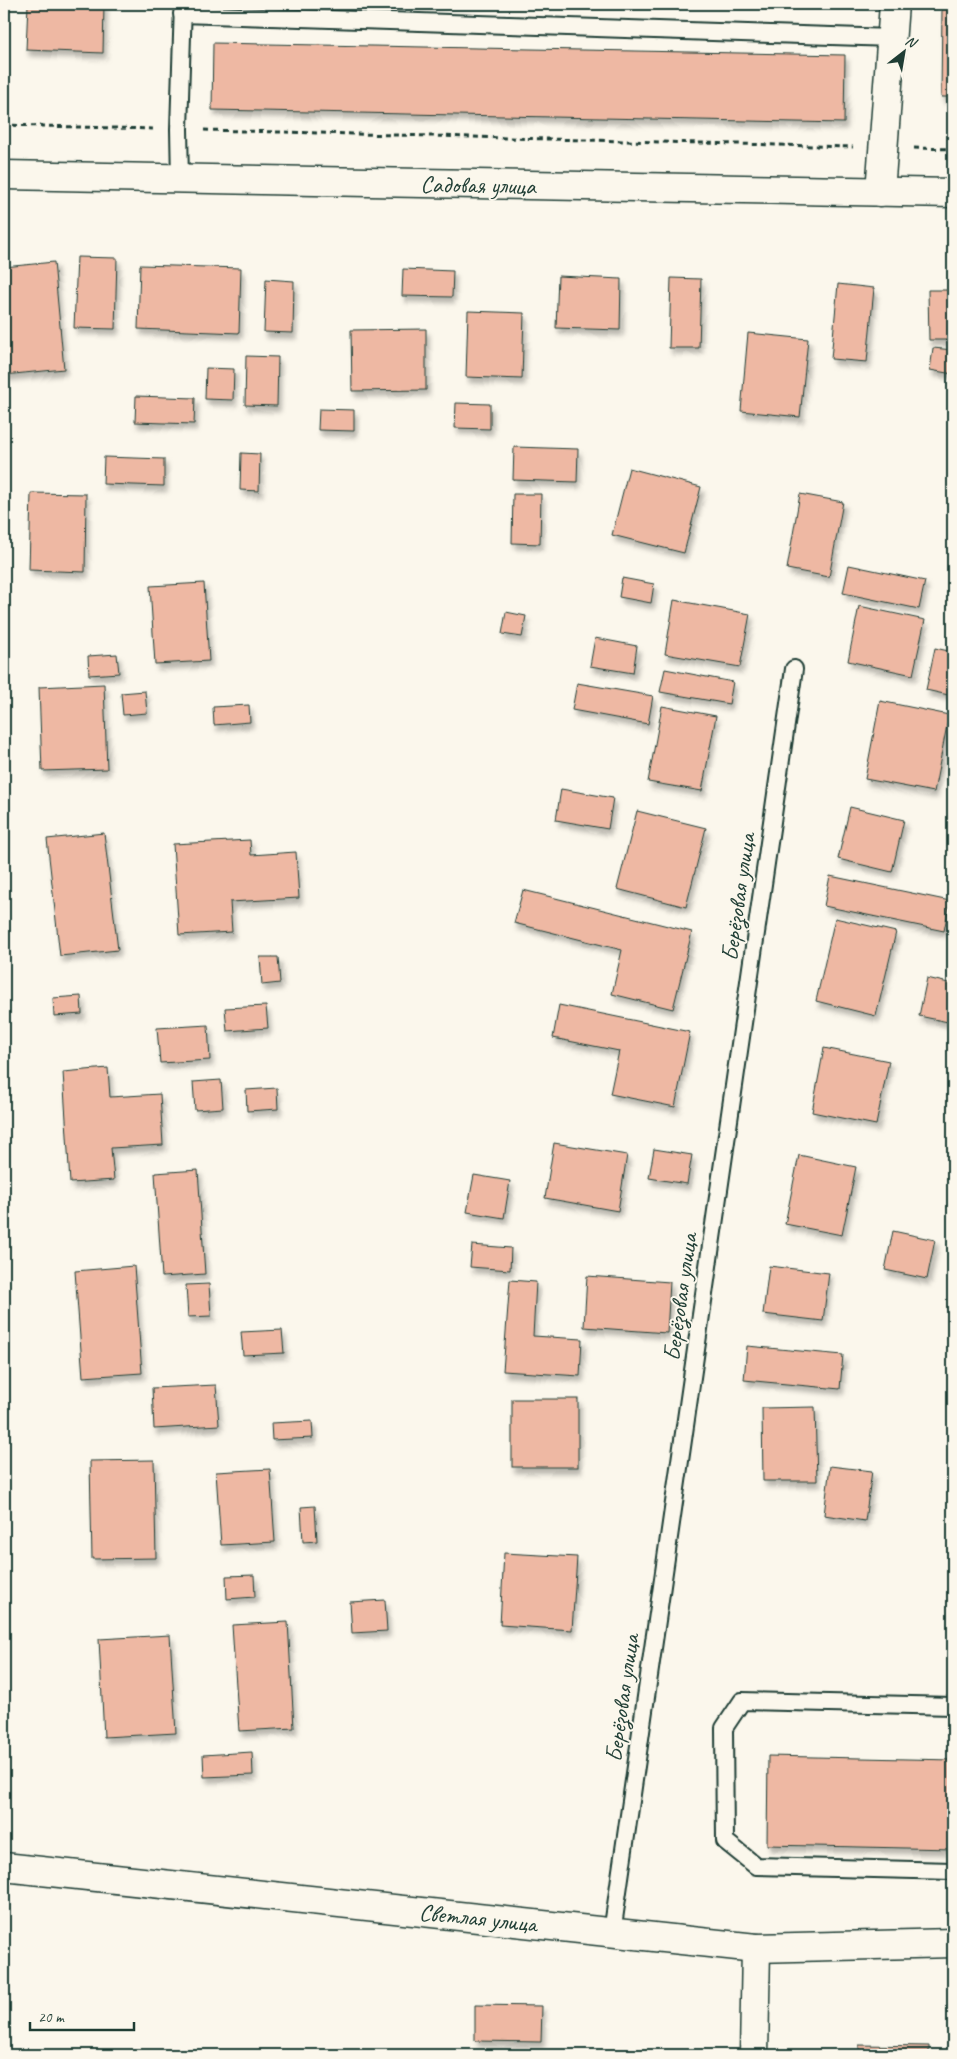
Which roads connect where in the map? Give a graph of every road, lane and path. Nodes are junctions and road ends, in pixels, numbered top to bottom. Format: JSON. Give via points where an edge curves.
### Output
{"nodes":[{"id":1,"x":894,"y":4,"type":"edge"},
{"id":2,"x":182,"y":9,"type":"edge"},
{"id":3,"x":892,"y":38,"type":"junction"},
{"id":4,"x":4,"y":125,"type":"edge"},
{"id":5,"x":179,"y":129,"type":"junction"},
{"id":6,"x":882,"y":148,"type":"junction"},
{"id":7,"x":953,"y":149,"type":"edge"},
{"id":8,"x":4,"y":175,"type":"edge"},
{"id":9,"x":180,"y":180,"type":"junction"},
{"id":10,"x":880,"y":192,"type":"junction"},
{"id":11,"x":953,"y":193,"type":"edge"},
{"id":12,"x":794,"y":669,"type":"dead end"},
{"id":13,"x":953,"y":1706,"type":"edge"},
{"id":14,"x":4,"y":1867,"type":"edge"},
{"id":15,"x":953,"y":1871,"type":"edge"},
{"id":16,"x":612,"y":1932,"type":"junction"},
{"id":17,"x":953,"y":1943,"type":"edge"},
{"id":18,"x":756,"y":1948,"type":"junction"},
{"id":19,"x":754,"y":2055,"type":"edge"}],
"edges":[{"from":1,"to":3,"type":"street"},
{"from":2,"to":3,"type":"lane"},
{"from":2,"to":5,"type":"lane"},
{"from":3,"to":6,"type":"street"},
{"from":4,"to":5,"type":"path"},
{"from":5,"to":6,"type":"path"},
{"from":5,"to":9,"type":"lane"},
{"from":6,"to":7,"type":"path"},
{"from":6,"to":10,"type":"street"},
{"from":8,"to":9,"type":"street","name":"Садовая улица"},
{"from":9,"to":10,"type":"street","name":"Садовая улица"},
{"from":10,"to":11,"type":"street","name":"Садовая улица"},
{"from":12,"to":16,"type":"lane","name":"Берёзовая улица"},
{"from":13,"to":15,"type":"lane","via":[[742,1701],[724,1728],[725,1841],[756,1866]]},
{"from":14,"to":16,"type":"street","name":"Светлая улица"},
{"from":16,"to":18,"type":"street","name":"Светлая улица"},
{"from":17,"to":18,"type":"street","name":"Светлая улица"},
{"from":18,"to":19,"type":"street"}]}
